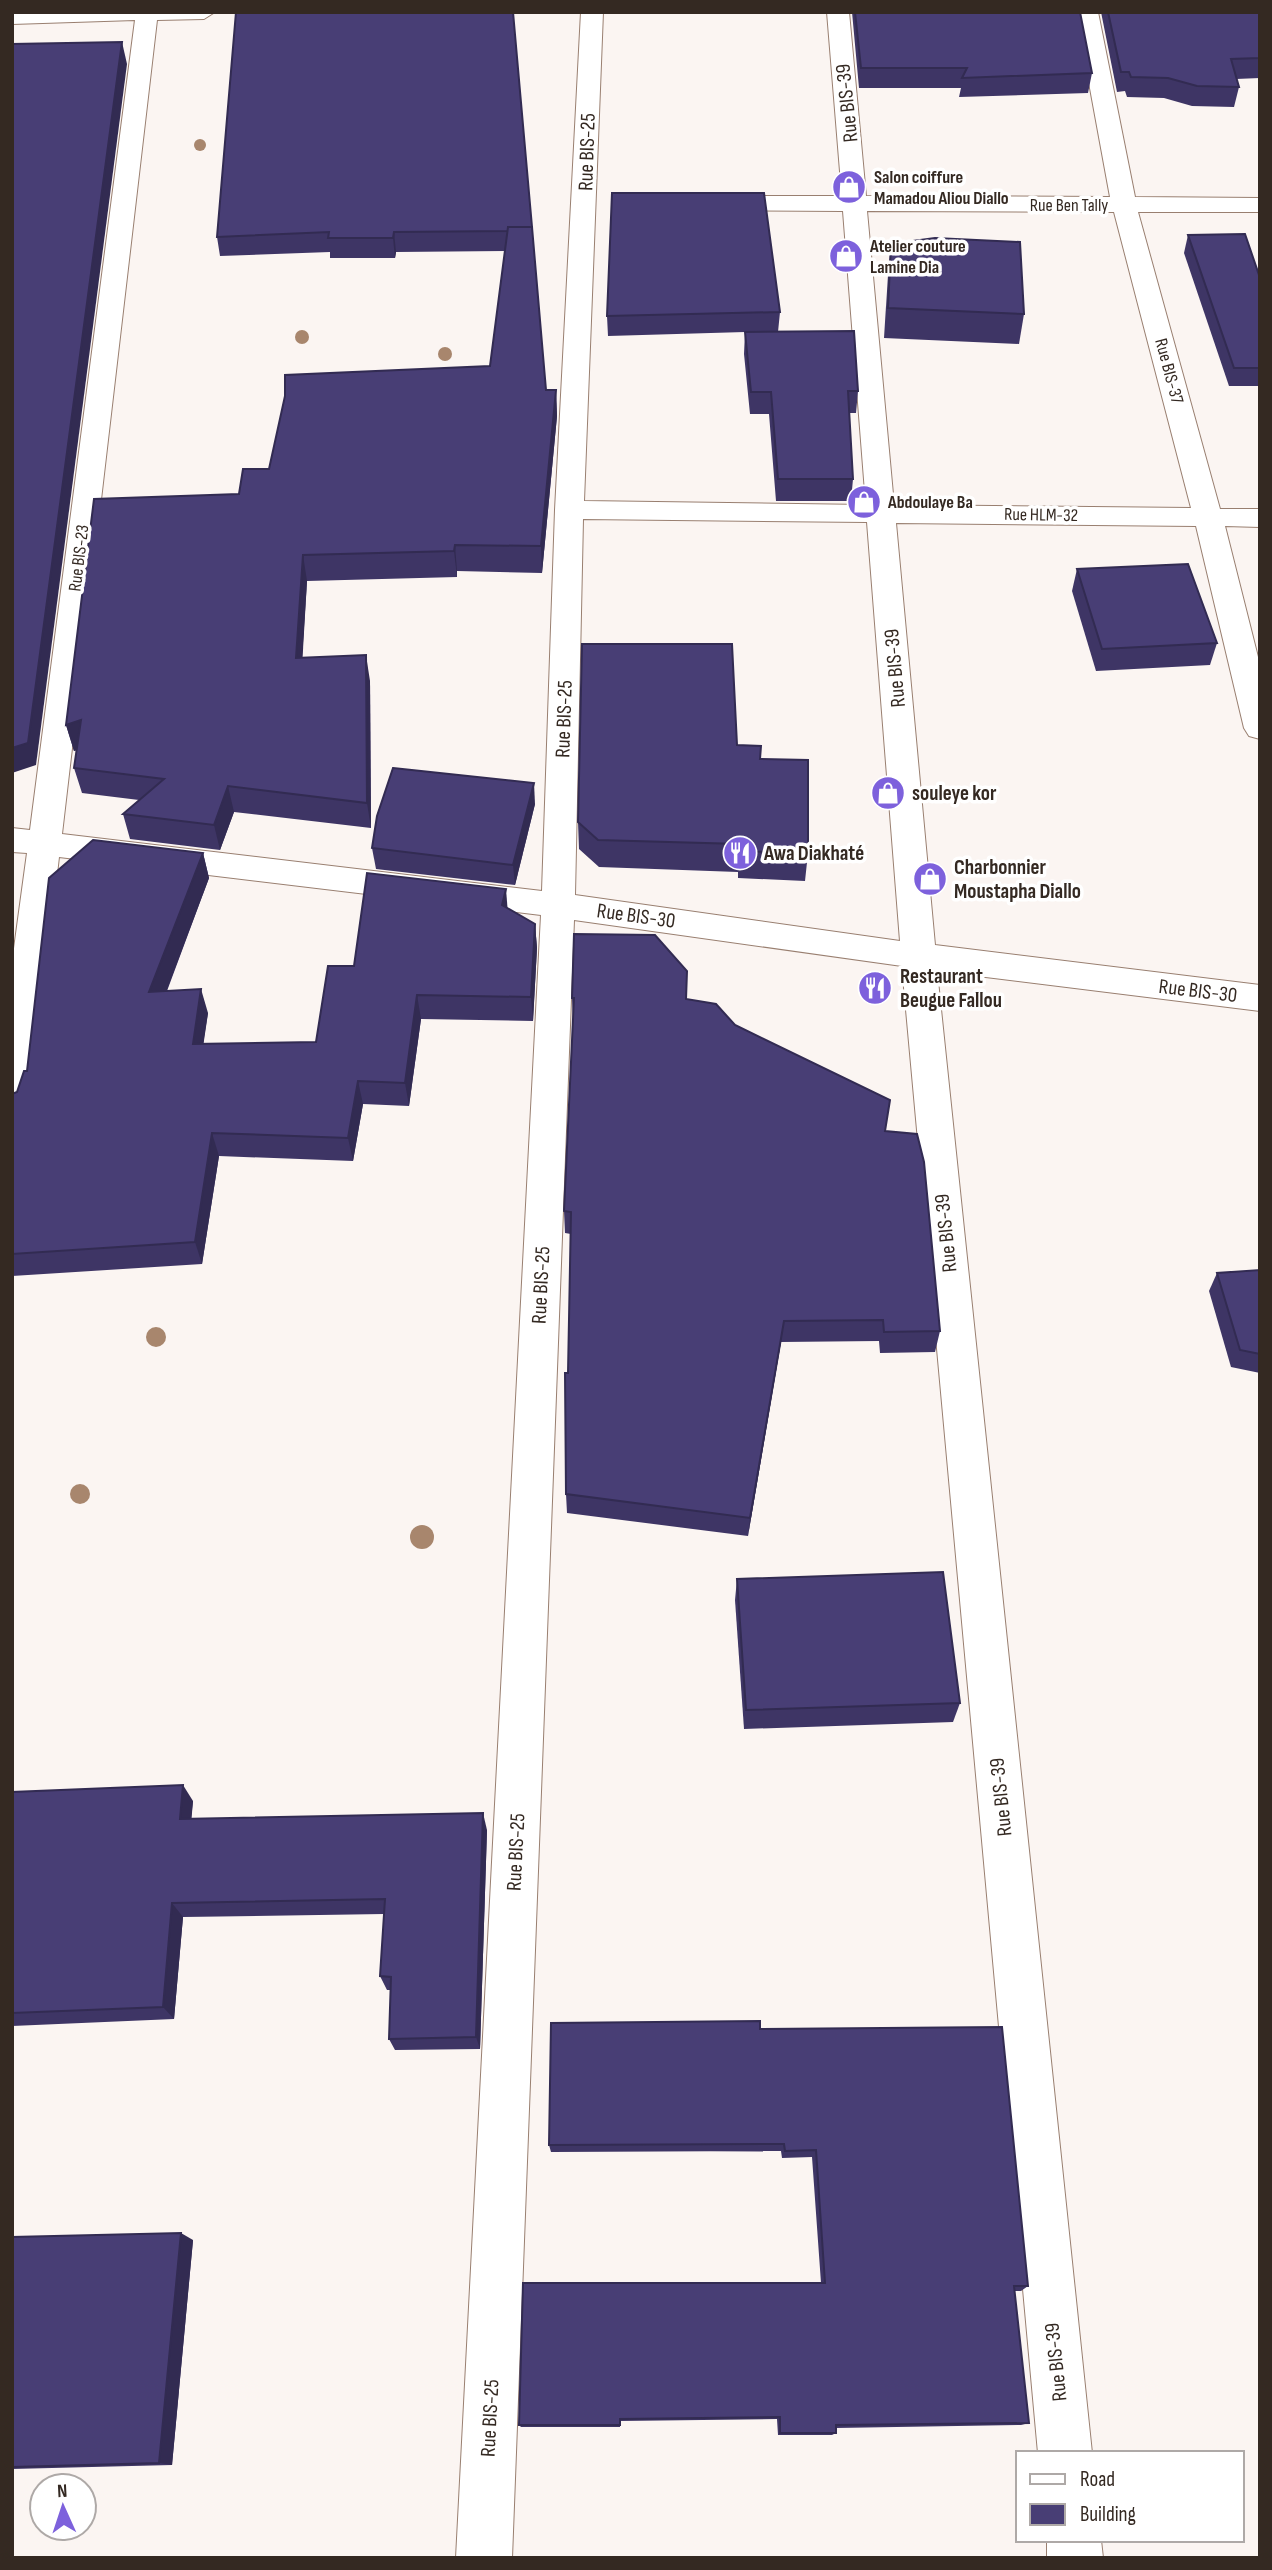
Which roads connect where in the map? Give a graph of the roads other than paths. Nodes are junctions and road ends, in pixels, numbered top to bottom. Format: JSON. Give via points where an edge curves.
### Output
{"nodes":[{"id":1,"x":204,"y":12,"type":"edge"},
{"id":2,"x":592,"y":12,"type":"edge"},
{"id":3,"x":838,"y":12,"type":"edge"},
{"id":4,"x":1087,"y":12,"type":"edge"},
{"id":5,"x":147,"y":13,"type":"edge"},
{"id":6,"x":12,"y":17,"type":"edge"},
{"id":7,"x":694,"y":203,"type":"edge"},
{"id":8,"x":857,"y":205,"type":"junction"},
{"id":9,"x":1124,"y":205,"type":"junction"},
{"id":10,"x":1260,"y":205,"type":"edge"},
{"id":11,"x":569,"y":510,"type":"junction"},
{"id":12,"x":883,"y":514,"type":"junction"},
{"id":13,"x":1208,"y":517,"type":"junction"},
{"id":14,"x":1260,"y":518,"type":"edge"},
{"id":15,"x":1260,"y":727,"type":"edge"},
{"id":16,"x":28,"y":843,"type":"edge"},
{"id":17,"x":558,"y":905,"type":"junction"},
{"id":18,"x":919,"y":956,"type":"junction"},
{"id":19,"x":1260,"y":998,"type":"edge"},
{"id":20,"x":12,"y":1104,"type":"edge"},
{"id":21,"x":1065,"y":2451,"type":"edge"},
{"id":22,"x":484,"y":2558,"type":"edge"}],
"edges":[{"from":1,"to":5,"type":"street"},
{"from":2,"to":11,"type":"street","name":"Rue BIS-25","via":[[598,202]]},
{"from":3,"to":8,"type":"street","name":"Rue BIS-39"},
{"from":4,"to":9,"type":"street","name":"Rue BIS-37"},
{"from":5,"to":6,"type":"street"},
{"from":5,"to":16,"type":"street","name":"Rue BIS-23"},
{"from":7,"to":8,"type":"street","name":"Rue Ben Tally"},
{"from":8,"to":9,"type":"street","name":"Rue Ben Tally"},
{"from":8,"to":12,"type":"street","name":"Rue BIS-39"},
{"from":9,"to":10,"type":"street","name":"Rue Ben Tally"},
{"from":9,"to":13,"type":"street","name":"Rue BIS-37"},
{"from":11,"to":12,"type":"street","name":"Rue HLM-32"},
{"from":11,"to":17,"type":"street","name":"Rue BIS-25"},
{"from":12,"to":13,"type":"street","name":"Rue HLM-32"},
{"from":12,"to":18,"type":"street","name":"Rue BIS-39"},
{"from":13,"to":14,"type":"street","name":"Rue HLM-32"},
{"from":13,"to":15,"type":"street","name":"Rue BIS-37"},
{"from":16,"to":17,"type":"street","name":"Rue BIS-30"},
{"from":16,"to":20,"type":"street","name":"Rue BIS-23"},
{"from":17,"to":18,"type":"street","name":"Rue BIS-30"},
{"from":17,"to":22,"type":"street","name":"Rue BIS-25"},
{"from":18,"to":19,"type":"street","name":"Rue BIS-30"},
{"from":18,"to":21,"type":"street","name":"Rue BIS-39"}]}
